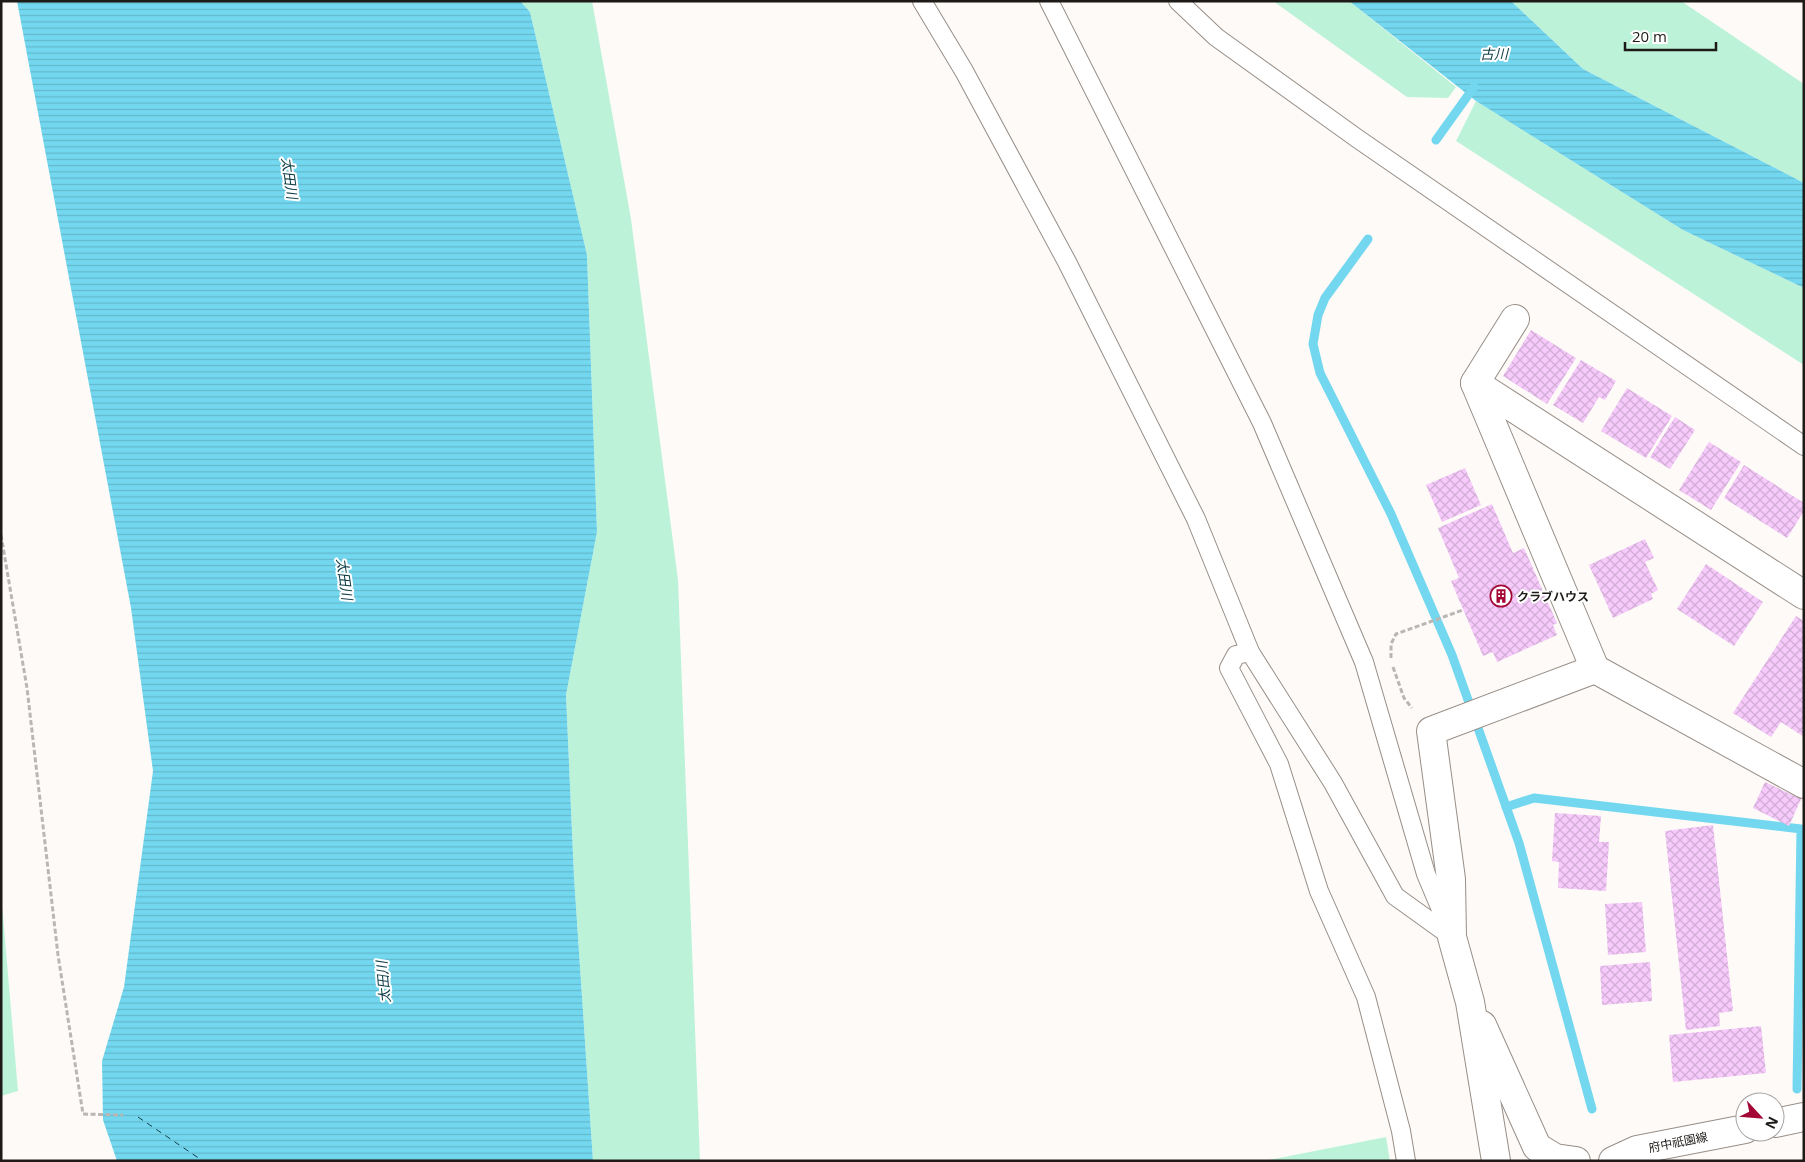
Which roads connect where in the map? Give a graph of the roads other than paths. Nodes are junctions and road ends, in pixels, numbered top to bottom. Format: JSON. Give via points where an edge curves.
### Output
{"nodes":[{"id":1,"x":922,"y":1,"type":"edge"},
{"id":2,"x":1049,"y":1,"type":"edge"},
{"id":3,"x":1178,"y":1,"type":"edge"},
{"id":4,"x":1515,"y":319,"type":"dead end"},
{"id":5,"x":1475,"y":383,"type":"junction"},
{"id":6,"x":1804,"y":446,"type":"edge"},
{"id":7,"x":1804,"y":595,"type":"edge"},
{"id":8,"x":1250,"y":652,"type":"junction"},
{"id":9,"x":1595,"y":669,"type":"junction"},
{"id":10,"x":1804,"y":784,"type":"edge"},
{"id":11,"x":1452,"y":937,"type":"junction"},
{"id":12,"x":1470,"y":1002,"type":"junction"},
{"id":13,"x":1804,"y":1118,"type":"edge"},
{"id":14,"x":1785,"y":1121,"type":"edge"},
{"id":15,"x":1735,"y":1131,"type":"edge"},
{"id":16,"x":1406,"y":1161,"type":"edge"},
{"id":17,"x":1496,"y":1161,"type":"edge"},
{"id":18,"x":1576,"y":1161,"type":"edge"},
{"id":19,"x":1613,"y":1161,"type":"edge"}],
"edges":[{"from":1,"to":8,"type":"lane","via":[[964,71],[1076,279],[1196,520]]},
{"from":2,"to":11,"type":"lane","via":[[1262,423],[1364,662],[1426,874]]},
{"from":3,"to":6,"type":"lane","via":[[1216,37],[1335,122]]},
{"from":4,"to":5,"type":"street"},
{"from":5,"to":7,"type":"street"},
{"from":5,"to":9,"type":"street"},
{"from":8,"to":11,"type":"lane","via":[[1333,783],[1395,896]]},
{"from":8,"to":16,"type":"lane","via":[[1236,654],[1229,668],[1279,764],[1318,891],[1366,997]]},
{"from":9,"to":10,"type":"street"},
{"from":9,"to":11,"type":"street","via":[[1431,731],[1451,879]]},
{"from":11,"to":12,"type":"street"},
{"from":12,"to":17,"type":"street"},
{"from":12,"to":18,"type":"street","via":[[1495,1050],[1537,1147],[1555,1158]]},
{"from":13,"to":14,"type":"street"},
{"from":15,"to":19,"type":"street","name":"府中祇園線","via":[[1637,1150]]}]}
